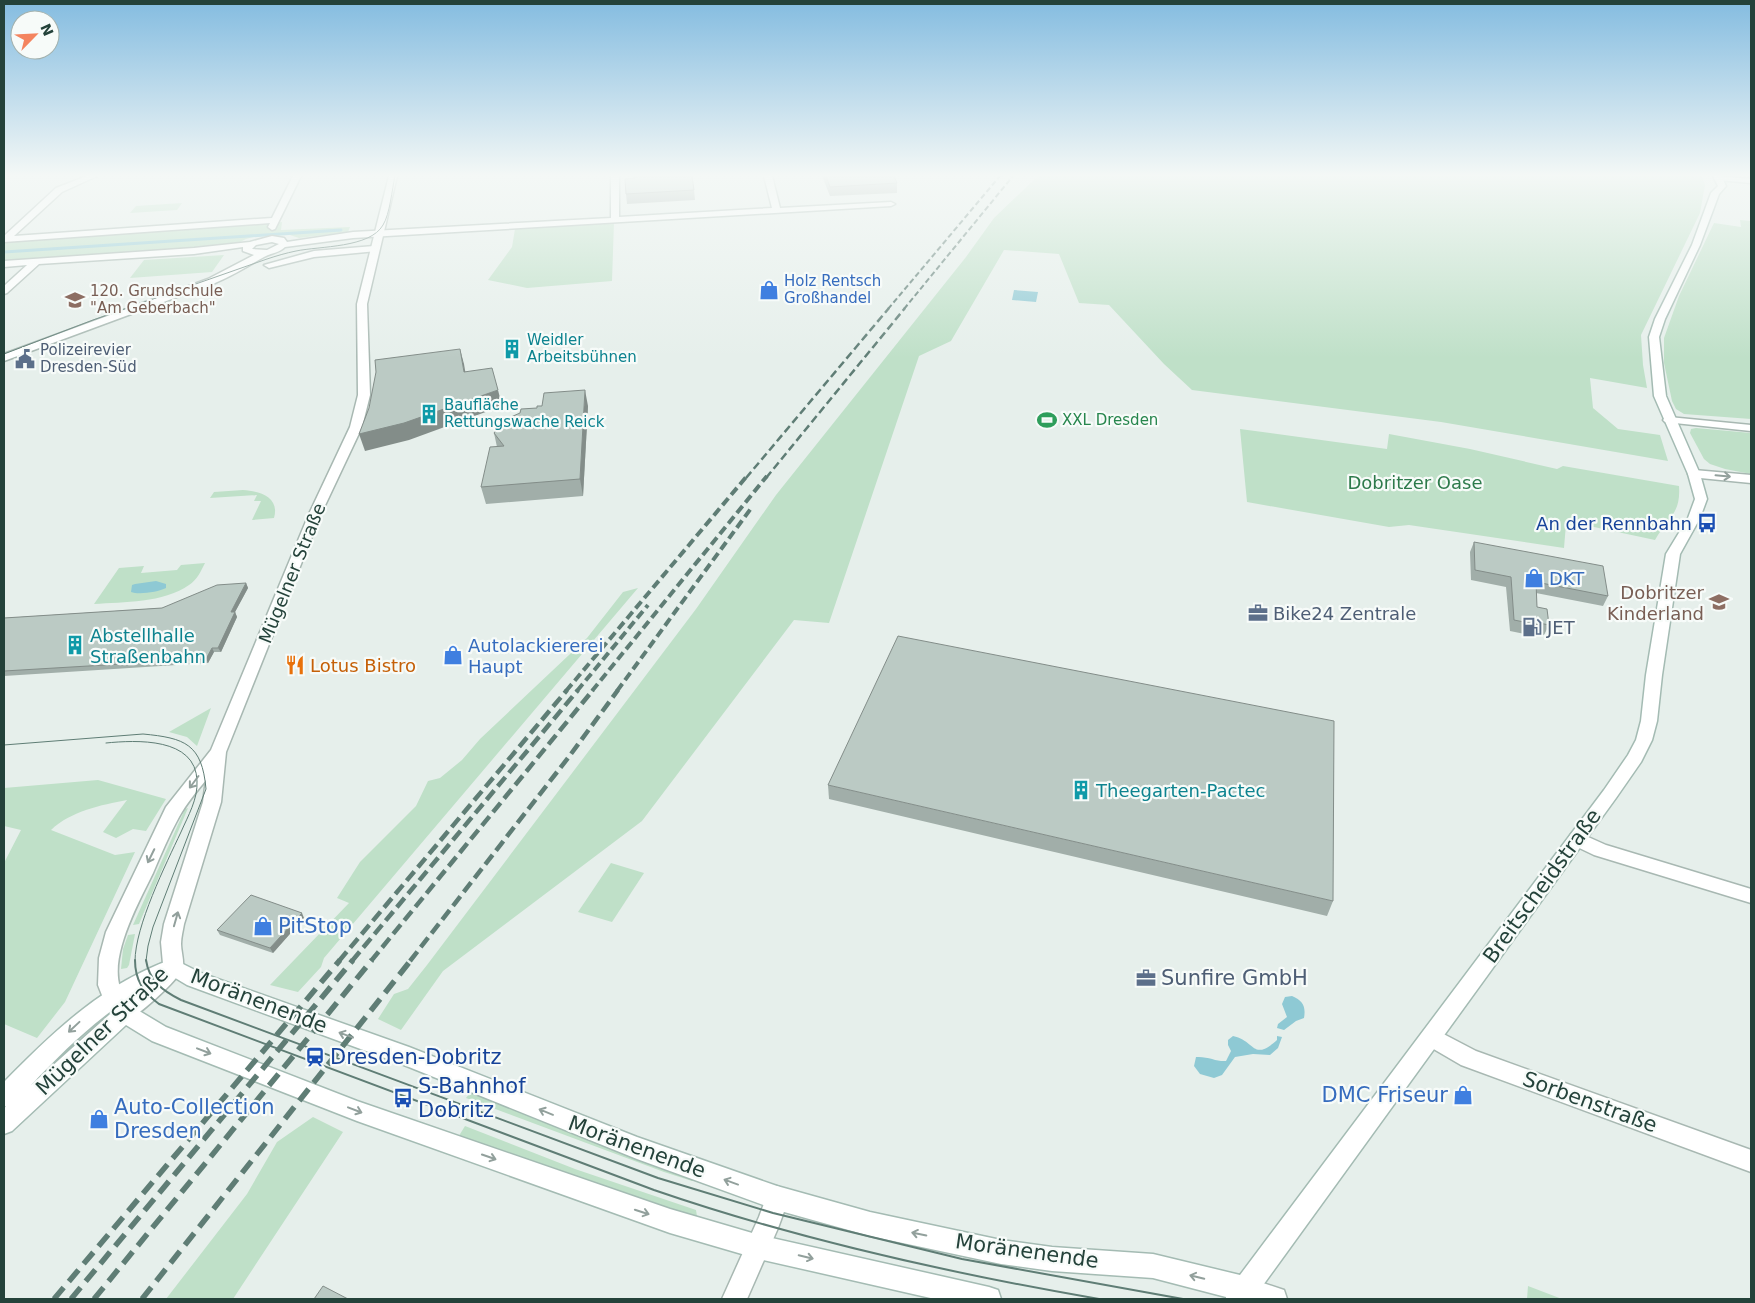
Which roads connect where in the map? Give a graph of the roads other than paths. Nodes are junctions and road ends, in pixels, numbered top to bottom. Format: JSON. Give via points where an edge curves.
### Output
{"nodes":[{"id":1,"x":35,"y":237,"type":"edge"},
{"id":2,"x":266,"y":237,"type":"edge"},
{"id":3,"x":272,"y":237,"type":"edge"},
{"id":4,"x":338,"y":237,"type":"edge"},
{"id":5,"x":378,"y":237,"type":"edge"},
{"id":6,"x":1699,"y":237,"type":"edge"},
{"id":7,"x":4,"y":239,"type":"edge"},
{"id":8,"x":284,"y":244,"type":"junction"},
{"id":9,"x":250,"y":249,"type":"junction"},
{"id":10,"x":374,"y":249,"type":"junction"},
{"id":11,"x":265,"y":252,"type":"junction"},
{"id":12,"x":36,"y":262,"type":"junction"},
{"id":13,"x":4,"y":264,"type":"edge"},
{"id":14,"x":269,"y":265,"type":"dead end"},
{"id":15,"x":222,"y":278,"type":"junction"},
{"id":16,"x":4,"y":291,"type":"edge"},
{"id":17,"x":4,"y":358,"type":"edge"},
{"id":18,"x":1669,"y":420,"type":"junction"},
{"id":19,"x":1751,"y":428,"type":"edge"},
{"id":20,"x":1694,"y":474,"type":"junction"},
{"id":21,"x":1751,"y":479,"type":"edge"},
{"id":22,"x":218,"y":752,"type":"junction"},
{"id":23,"x":1577,"y":839,"type":"junction"},
{"id":24,"x":1751,"y":896,"type":"edge"},
{"id":25,"x":173,"y":967,"type":"junction"},
{"id":26,"x":119,"y":1005,"type":"junction"},
{"id":27,"x":1432,"y":1037,"type":"junction"},
{"id":28,"x":4,"y":1097,"type":"edge"},
{"id":29,"x":4,"y":1123,"type":"edge"},
{"id":30,"x":1751,"y":1161,"type":"edge"},
{"id":31,"x":774,"y":1209,"type":"junction"},
{"id":32,"x":759,"y":1247,"type":"junction"},
{"id":33,"x":1242,"y":1294,"type":"edge"},
{"id":34,"x":734,"y":1299,"type":"edge"},
{"id":35,"x":989,"y":1299,"type":"edge"},
{"id":36,"x":1275,"y":1299,"type":"edge"}],
"edges":[{"from":1,"to":7,"type":"street"},
{"from":2,"to":9,"type":"street"},
{"from":3,"to":8,"type":"street"},
{"from":4,"to":8,"type":"street"},
{"from":5,"to":10,"type":"street","name":"Mügelner Straße"},
{"from":6,"to":18,"type":"street","via":[[1654,337],[1660,396]]},
{"from":8,"to":11,"type":"street"},
{"from":9,"to":11,"type":"street"},
{"from":9,"to":12,"type":"street"},
{"from":9,"to":15,"type":"street","via":[[237,268]]},
{"from":10,"to":14,"type":"street","via":[[314,254]]},
{"from":10,"to":22,"type":"street","name":"Mügelner Straße","via":[[362,304],[364,395],[350,442],[315,514]]},
{"from":11,"to":15,"type":"street"},
{"from":12,"to":13,"type":"street"},
{"from":12,"to":16,"type":"street"},
{"from":15,"to":17,"type":"street"},
{"from":18,"to":19,"type":"street"},
{"from":18,"to":20,"type":"street"},
{"from":20,"to":21,"type":"street","one_way":true},
{"from":20,"to":23,"type":"street","name":"Breitscheidstraße","via":[[1701,499],[1674,554],[1644,740],[1636,758]]},
{"from":25,"to":22,"type":"street","name":"Mügelner Straße","one_way":true,"via":[[170,942],[212,802]]},
{"from":22,"to":26,"type":"street","name":"Mügelner Straße","one_way":true,"via":[[172,812],[116,932],[107,973],[108,985]]},
{"from":23,"to":24,"type":"street","via":[[1600,850]]},
{"from":23,"to":27,"type":"street","name":"Breitscheidstraße"},
{"from":25,"to":26,"type":"street","name":"Moränenende","via":[[150,975]]},
{"from":31,"to":25,"type":"street","name":"Moränenende","one_way":true,"via":[[637,1148],[409,1057],[216,988]]},
{"from":26,"to":28,"type":"street","name":"Mügelner Straße","one_way":true,"via":[[87,1015]]},
{"from":26,"to":29,"type":"street","name":"Mügelner Straße"},
{"from":26,"to":32,"type":"street","one_way":true,"via":[[137,1022],[158,1034],[357,1111],[639,1211]]},
{"from":27,"to":30,"type":"street","name":"Sorbenstraße","via":[[1469,1058]]},
{"from":27,"to":33,"type":"street","name":"Breitscheidstraße"},
{"from":31,"to":32,"type":"street"},
{"from":33,"to":31,"type":"street","name":"Moränenende","one_way":true,"via":[[1153,1266],[1001,1252],[870,1224]]},
{"from":32,"to":34,"type":"street"},
{"from":32,"to":35,"type":"street","one_way":true},
{"from":33,"to":36,"type":"street","name":"Moränenende"}]}
